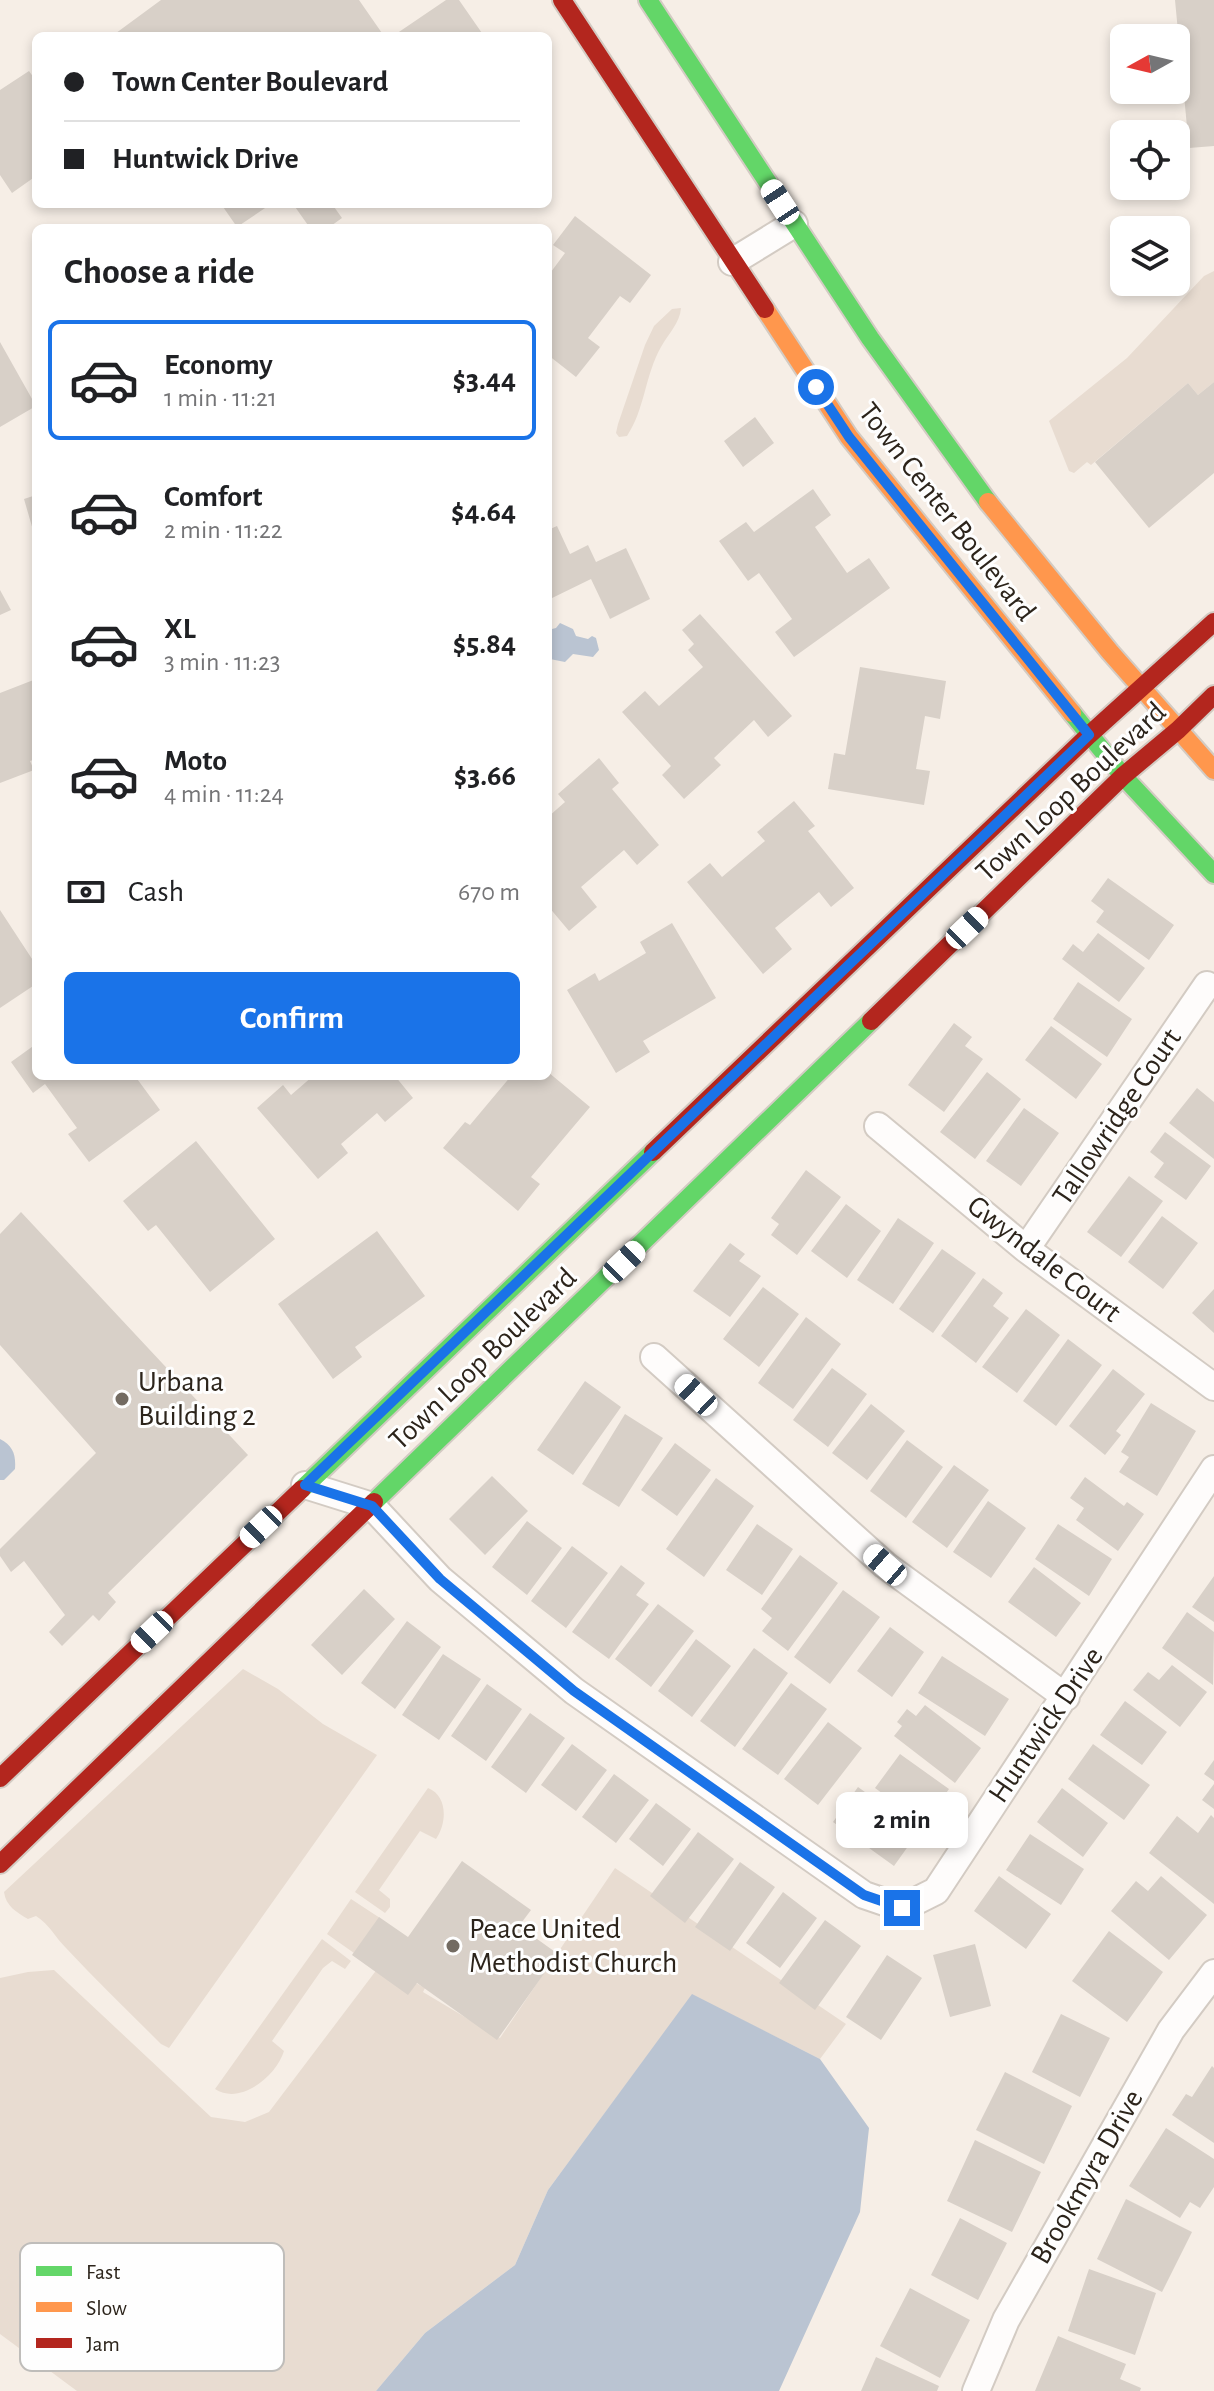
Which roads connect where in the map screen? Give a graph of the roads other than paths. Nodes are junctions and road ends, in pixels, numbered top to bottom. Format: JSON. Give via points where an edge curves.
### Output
{"nodes":[{"id":1,"x":562,"y":0,"type":"edge"},
{"id":2,"x":648,"y":0,"type":"edge"},
{"id":3,"x":794,"y":224,"type":"junction"},
{"id":4,"x":732,"y":262,"type":"junction"},
{"id":5,"x":1214,"y":622,"type":"edge"},
{"id":6,"x":1141,"y":689,"type":"junction"},
{"id":7,"x":1214,"y":695,"type":"edge"},
{"id":8,"x":1178,"y":730,"type":"junction"},
{"id":9,"x":1089,"y":735,"type":"junction"},
{"id":10,"x":1214,"y":770,"type":"edge"},
{"id":11,"x":1123,"y":776,"type":"junction"},
{"id":12,"x":1214,"y":874,"type":"edge"},
{"id":13,"x":1207,"y":985,"type":"dead end"},
{"id":14,"x":878,"y":1126,"type":"dead end"},
{"id":15,"x":1026,"y":1249,"type":"junction"},
{"id":16,"x":654,"y":1357,"type":"dead end"},
{"id":17,"x":1214,"y":1387,"type":"edge"},
{"id":18,"x":1214,"y":1469,"type":"edge"},
{"id":19,"x":305,"y":1485,"type":"junction"},
{"id":20,"x":372,"y":1506,"type":"junction"},
{"id":21,"x":1066,"y":1697,"type":"junction"},
{"id":22,"x":0,"y":1778,"type":"edge"},
{"id":23,"x":0,"y":1864,"type":"edge"},
{"id":24,"x":1214,"y":1973,"type":"edge"},
{"id":25,"x":976,"y":2391,"type":"edge"}],
"edges":[{"from":1,"to":4,"type":"street","name":"Town Center Boulevard"},
{"from":2,"to":3,"type":"street","name":"Town Center Boulevard"},
{"from":3,"to":4,"type":"street"},
{"from":3,"to":6,"type":"street","name":"Town Center Boulevard","via":[[946,447]]},
{"from":4,"to":9,"type":"street","name":"Town Center Boulevard","via":[[849,437]]},
{"from":5,"to":6,"type":"street","name":"Town Loop Boulevard"},
{"from":6,"to":8,"type":"street","name":"Town Center Boulevard"},
{"from":6,"to":9,"type":"street","name":"Town Loop Boulevard"},
{"from":7,"to":8,"type":"street","name":"Town Loop Boulevard"},
{"from":8,"to":10,"type":"street","name":"Town Center Boulevard"},
{"from":8,"to":11,"type":"street","name":"Town Loop Boulevard"},
{"from":9,"to":11,"type":"street","name":"Town Center Boulevard"},
{"from":9,"to":19,"type":"street","name":"Town Loop Boulevard"},
{"from":11,"to":12,"type":"street","name":"Town Center Boulevard"},
{"from":11,"to":20,"type":"street","name":"Town Loop Boulevard"},
{"from":13,"to":15,"type":"street","name":"Tallowridge Court"},
{"from":14,"to":15,"type":"street","name":"Gwyndale Court"},
{"from":15,"to":17,"type":"street","name":"Gwyndale Court"},
{"from":16,"to":21,"type":"street","via":[[885,1565]]},
{"from":18,"to":21,"type":"street","name":"Huntwick Drive"},
{"from":19,"to":20,"type":"street","name":"Huntwick Drive"},
{"from":19,"to":22,"type":"street","name":"Town Loop Boulevard"},
{"from":20,"to":21,"type":"street","name":"Huntwick Drive","via":[[440,1579],[574,1691],[864,1895],[902,1908],[936,1891]]},
{"from":20,"to":23,"type":"street","name":"Town Loop Boulevard"},
{"from":24,"to":25,"type":"street","name":"Brookmyra Drive","via":[[1171,2030],[1006,2320]]}]}
